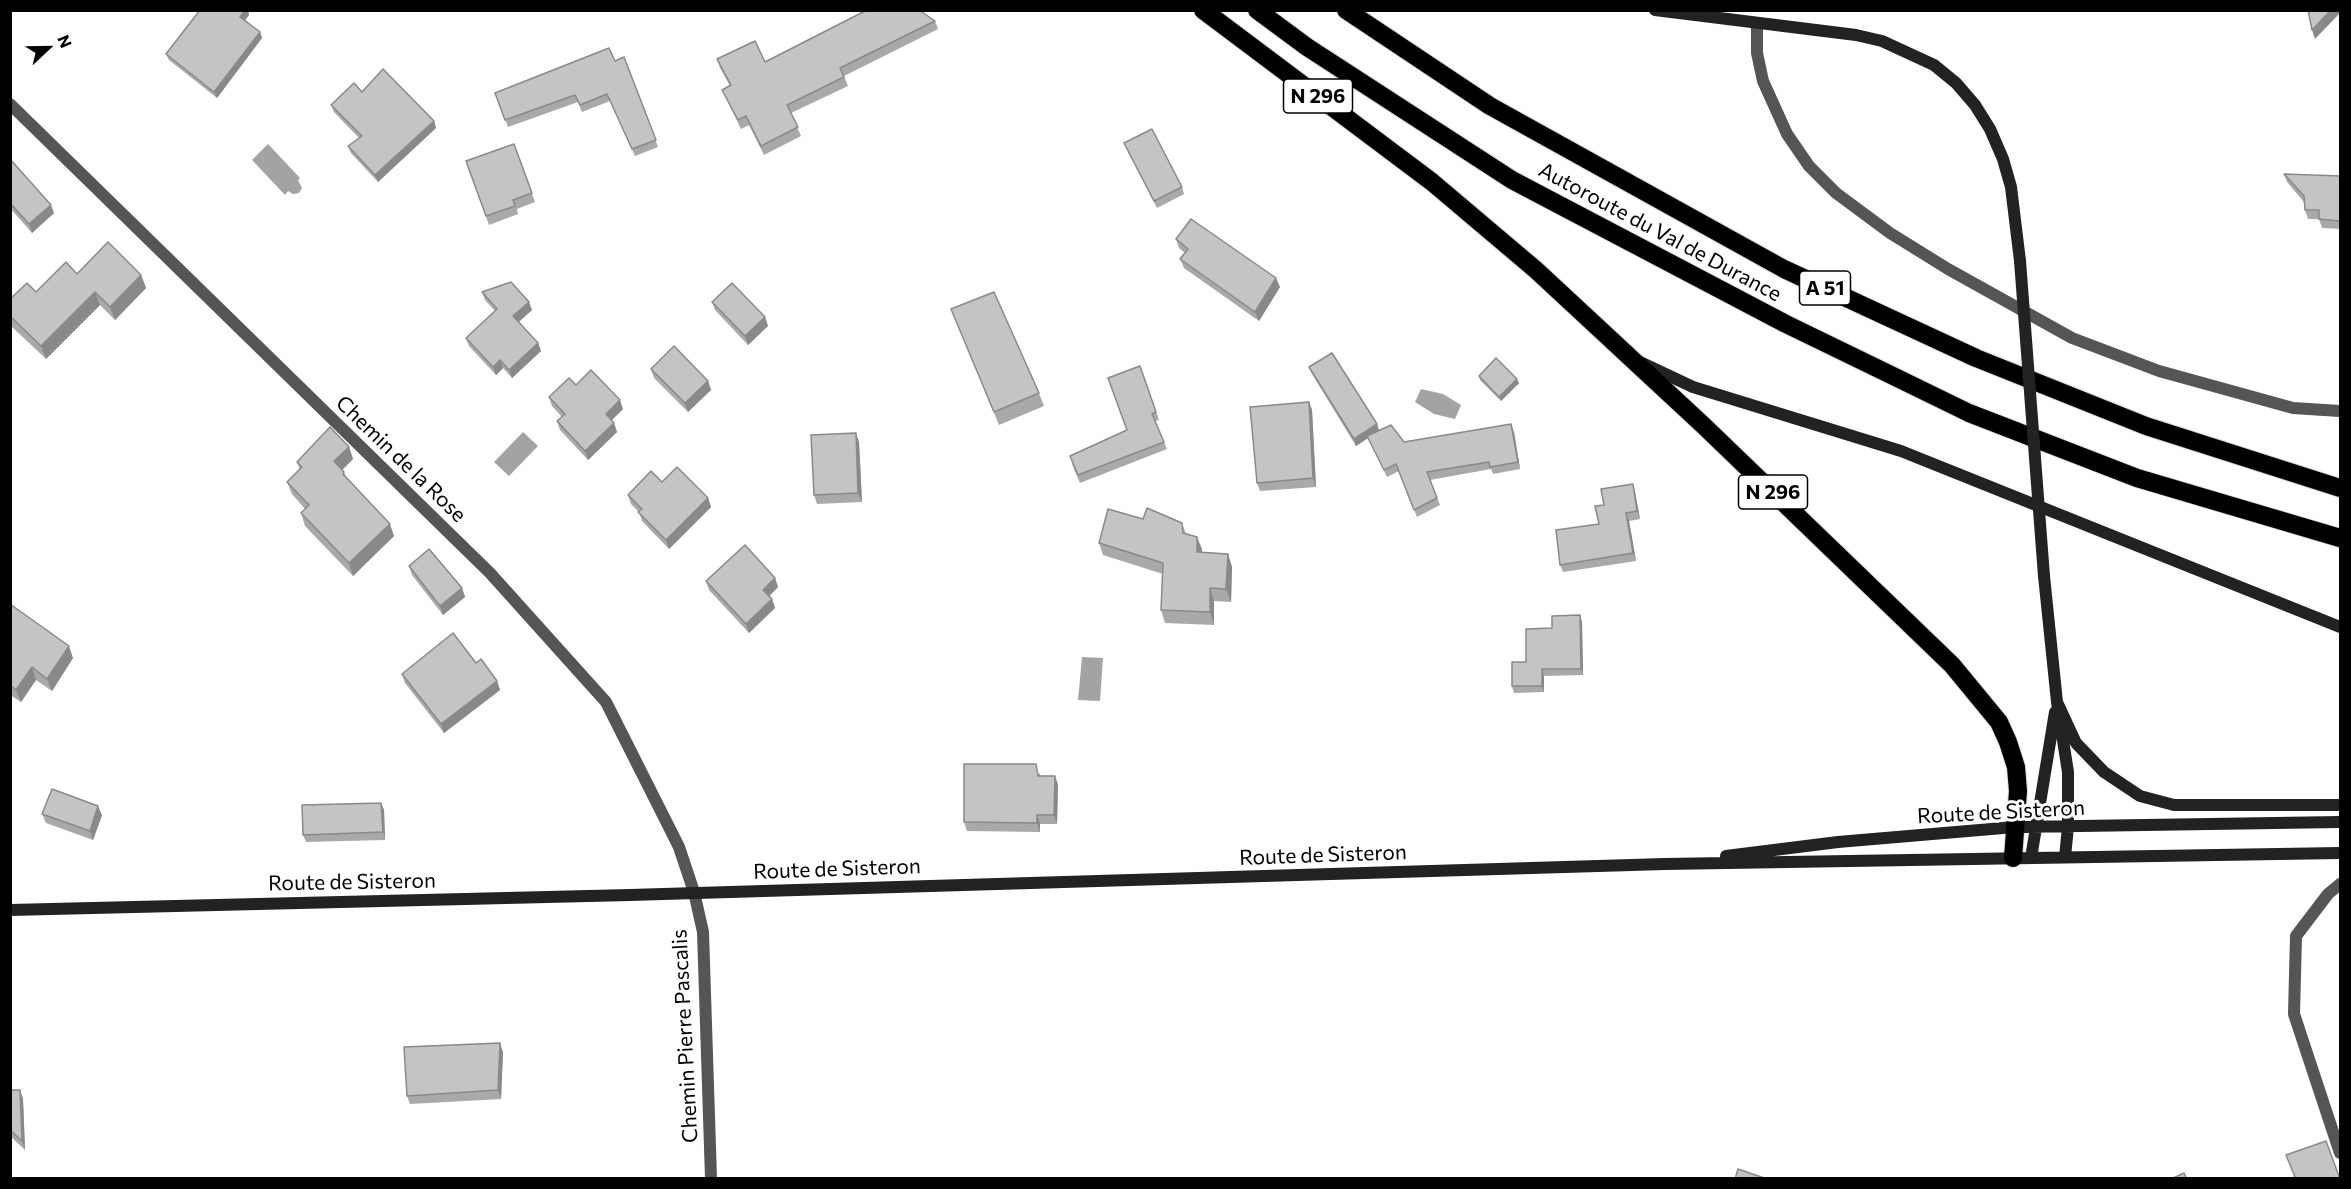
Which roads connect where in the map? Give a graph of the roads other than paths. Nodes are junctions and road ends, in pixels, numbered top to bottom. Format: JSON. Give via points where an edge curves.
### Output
{"nodes":[{"id":1,"x":1203,"y":10,"type":"edge"},
{"id":2,"x":1257,"y":10,"type":"edge"},
{"id":3,"x":1346,"y":10,"type":"edge"},
{"id":4,"x":1655,"y":10,"type":"edge"},
{"id":5,"x":1757,"y":23,"type":"junction"},
{"id":6,"x":10,"y":104,"type":"edge"},
{"id":7,"x":1633,"y":359,"type":"junction"},
{"id":8,"x":2340,"y":411,"type":"edge"},
{"id":9,"x":2340,"y":488,"type":"edge"},
{"id":10,"x":2340,"y":538,"type":"edge"},
{"id":11,"x":2340,"y":627,"type":"edge"},
{"id":12,"x":2057,"y":702,"type":"junction"},
{"id":13,"x":2340,"y":805,"type":"edge"},
{"id":14,"x":2340,"y":822,"type":"edge"},
{"id":15,"x":2015,"y":827,"type":"junction"},
{"id":16,"x":2036,"y":827,"type":"junction"},
{"id":17,"x":2068,"y":827,"type":"junction"},
{"id":18,"x":2340,"y":853,"type":"edge"},
{"id":19,"x":2065,"y":857,"type":"junction"},
{"id":20,"x":2022,"y":858,"type":"junction"},
{"id":21,"x":1665,"y":864,"type":"junction"},
{"id":22,"x":2340,"y":884,"type":"edge"},
{"id":23,"x":694,"y":892,"type":"junction"},
{"id":24,"x":10,"y":910,"type":"edge"},
{"id":25,"x":2340,"y":1153,"type":"edge"},
{"id":26,"x":711,"y":1179,"type":"edge"}],
"edges":[{"from":1,"to":7,"type":"highway","number":"N 296","via":[[1432,182]]},
{"from":2,"to":10,"type":"highway","name":"Autoroute du Val de Durance","number":"A 51","via":[[1307,47],[1512,180],[1786,324],[1969,413],[2137,478]]},
{"from":3,"to":9,"type":"highway","name":"Autoroute du Val de Durance","number":"A 51","via":[[1490,106],[1784,269],[1976,358],[2146,426]]},
{"from":4,"to":5,"type":"main road"},
{"from":5,"to":8,"type":"street","via":[[1757,53],[1763,81],[1787,134],[1809,166],[1836,193],[1890,233],[2072,338],[2159,371],[2293,408]]},
{"from":5,"to":12,"type":"main road","bridge":true,"via":[[1882,41],[1934,65],[1956,83],[1990,129],[2011,187],[2020,261]]},
{"from":6,"to":23,"type":"street","name":"Chemin de la Rose","via":[[490,573],[606,702],[679,847]]},
{"from":7,"to":11,"type":"main road","via":[[1693,387],[1901,451]]},
{"from":7,"to":15,"type":"highway","number":"N 296","via":[[1922,634],[1982,701],[1999,722],[2016,767]]},
{"from":12,"to":13,"type":"main road","via":[[2076,743],[2104,772],[2140,796],[2174,805]]},
{"from":12,"to":16,"type":"main road"},
{"from":12,"to":17,"type":"main road","via":[[2068,772]]},
{"from":14,"to":17,"type":"main road","name":"Route de Sisteron"},
{"from":15,"to":16,"type":"main road","name":"Route de Sisteron"},
{"from":15,"to":20,"type":"highway","number":"N 296"},
{"from":15,"to":21,"type":"main road","name":"Route de Sisteron","via":[[1838,842]]},
{"from":16,"to":17,"type":"main road","name":"Route de Sisteron"},
{"from":16,"to":20,"type":"main road"},
{"from":17,"to":19,"type":"main road"},
{"from":18,"to":19,"type":"main road","name":"Route de Sisteron"},
{"from":19,"to":20,"type":"main road","name":"Route de Sisteron"},
{"from":20,"to":21,"type":"main road","name":"Route de Sisteron"},
{"from":21,"to":23,"type":"main road","name":"Route de Sisteron"},
{"from":22,"to":25,"type":"street","via":[[2296,936],[2294,1014]]},
{"from":23,"to":24,"type":"main road","name":"Route de Sisteron"},
{"from":23,"to":26,"type":"street","name":"Chemin Pierre Pascalis","via":[[703,944]]}]}
